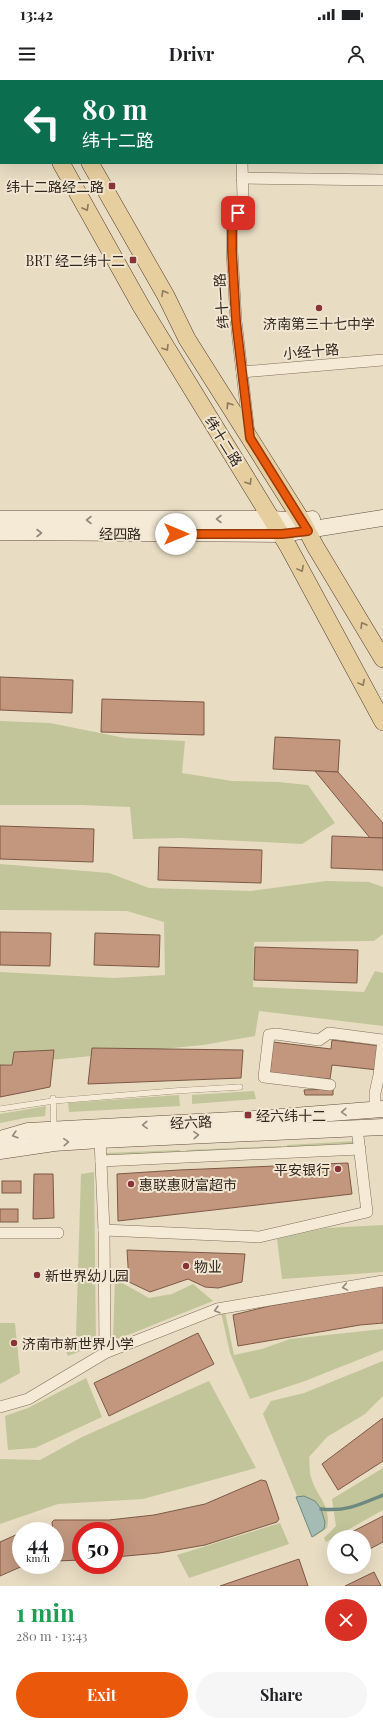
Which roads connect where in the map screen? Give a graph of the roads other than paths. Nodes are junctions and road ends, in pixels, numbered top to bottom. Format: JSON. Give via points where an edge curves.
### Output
{"nodes":[{"id":1,"x":62,"y":164,"type":"edge"},
{"id":2,"x":91,"y":164,"type":"edge"},
{"id":3,"x":242,"y":164,"type":"edge"},
{"id":4,"x":242,"y":178,"type":"junction"},
{"id":5,"x":383,"y":180,"type":"edge"},
{"id":6,"x":383,"y":360,"type":"edge"},
{"id":7,"x":242,"y":372,"type":"junction"},
{"id":8,"x":250,"y":438,"type":"junction"},
{"id":9,"x":383,"y":508,"type":"edge"},
{"id":10,"x":383,"y":518,"type":"edge"},
{"id":11,"x":0,"y":519,"type":"edge"},
{"id":12,"x":272,"y":519,"type":"junction"},
{"id":13,"x":305,"y":526,"type":"junction"},
{"id":14,"x":0,"y":532,"type":"edge"},
{"id":15,"x":282,"y":534,"type":"junction"},
{"id":16,"x":383,"y":658,"type":"edge"},
{"id":17,"x":383,"y":722,"type":"edge"},
{"id":18,"x":330,"y":1085,"type":"dead end"},
{"id":19,"x":240,"y":1087,"type":"dead end"},
{"id":20,"x":53,"y":1100,"type":"junction"},
{"id":21,"x":0,"y":1109,"type":"edge"},
{"id":22,"x":379,"y":1109,"type":"edge"},
{"id":23,"x":357,"y":1128,"type":"junction"},
{"id":24,"x":383,"y":1128,"type":"edge"},
{"id":25,"x":54,"y":1129,"type":"junction"},
{"id":26,"x":0,"y":1139,"type":"edge"},
{"id":27,"x":100,"y":1140,"type":"junction"},
{"id":28,"x":360,"y":1149,"type":"junction"},
{"id":29,"x":0,"y":1151,"type":"edge"},
{"id":30,"x":101,"y":1161,"type":"junction"},
{"id":31,"x":104,"y":1230,"type":"junction"},
{"id":32,"x":0,"y":1233,"type":"edge"},
{"id":33,"x":58,"y":1233,"type":"dead end"},
{"id":34,"x":383,"y":1281,"type":"edge"},
{"id":35,"x":105,"y":1353,"type":"junction"},
{"id":36,"x":0,"y":1407,"type":"edge"}],
"edges":[{"from":1,"to":12,"type":"main road","name":"纬十二路","one_way":true,"via":[[141,306]]},
{"from":8,"to":2,"type":"main road","name":"纬十二路","one_way":true,"via":[[187,339],[166,296]]},
{"from":3,"to":4,"type":"street","name":"纬十一路"},
{"from":4,"to":5,"type":"street"},
{"from":4,"to":7,"type":"street","name":"纬十一路","via":[[243,198],[232,228],[232,251]]},
{"from":6,"to":7,"type":"street","name":"小经十路"},
{"from":7,"to":8,"type":"street","name":"纬十一路"},
{"from":8,"to":13,"type":"main road","name":"纬十二路"},
{"from":9,"to":13,"type":"main road","name":"经四路"},
{"from":10,"to":13,"type":"main road","name":"经四路"},
{"from":12,"to":11,"type":"main road","name":"经四路","one_way":true},
{"from":12,"to":13,"type":"main road","name":"经四路"},
{"from":12,"to":15,"type":"main road","name":"纬十二路"},
{"from":13,"to":15,"type":"main road","name":"经四路"},
{"from":16,"to":13,"type":"main road","name":"纬十二路","one_way":true},
{"from":14,"to":15,"type":"main road","name":"经四路","one_way":true},
{"from":15,"to":17,"type":"main road","name":"纬十二路","one_way":true},
{"from":18,"to":22,"type":"street","via":[[264,1077],[270,1035],[319,1040],[328,1033],[383,1040],[375,1093]]},
{"from":19,"to":20,"type":"lane"},
{"from":20,"to":21,"type":"lane"},
{"from":20,"to":25,"type":"lane"},
{"from":22,"to":25,"type":"main road","name":"经六路","one_way":true,"via":[[254,1119]]},
{"from":23,"to":24,"type":"main road","name":"经六路"},
{"from":27,"to":23,"type":"main road","name":"经六路","one_way":true},
{"from":23,"to":28,"type":"street"},
{"from":25,"to":26,"type":"main road","name":"经六路","one_way":true,"via":[[28,1131]]},
{"from":29,"to":27,"type":"main road","name":"经六路","one_way":true,"via":[[54,1143]]},
{"from":27,"to":30,"type":"street"},
{"from":28,"to":30,"type":"street"},
{"from":28,"to":31,"type":"street","via":[[367,1212],[258,1237]]},
{"from":30,"to":31,"type":"street"},
{"from":31,"to":35,"type":"street"},
{"from":32,"to":33,"type":"street"},
{"from":34,"to":35,"type":"street","one_way":true,"via":[[218,1309]]},
{"from":35,"to":36,"type":"street","via":[[28,1398]]}]}
